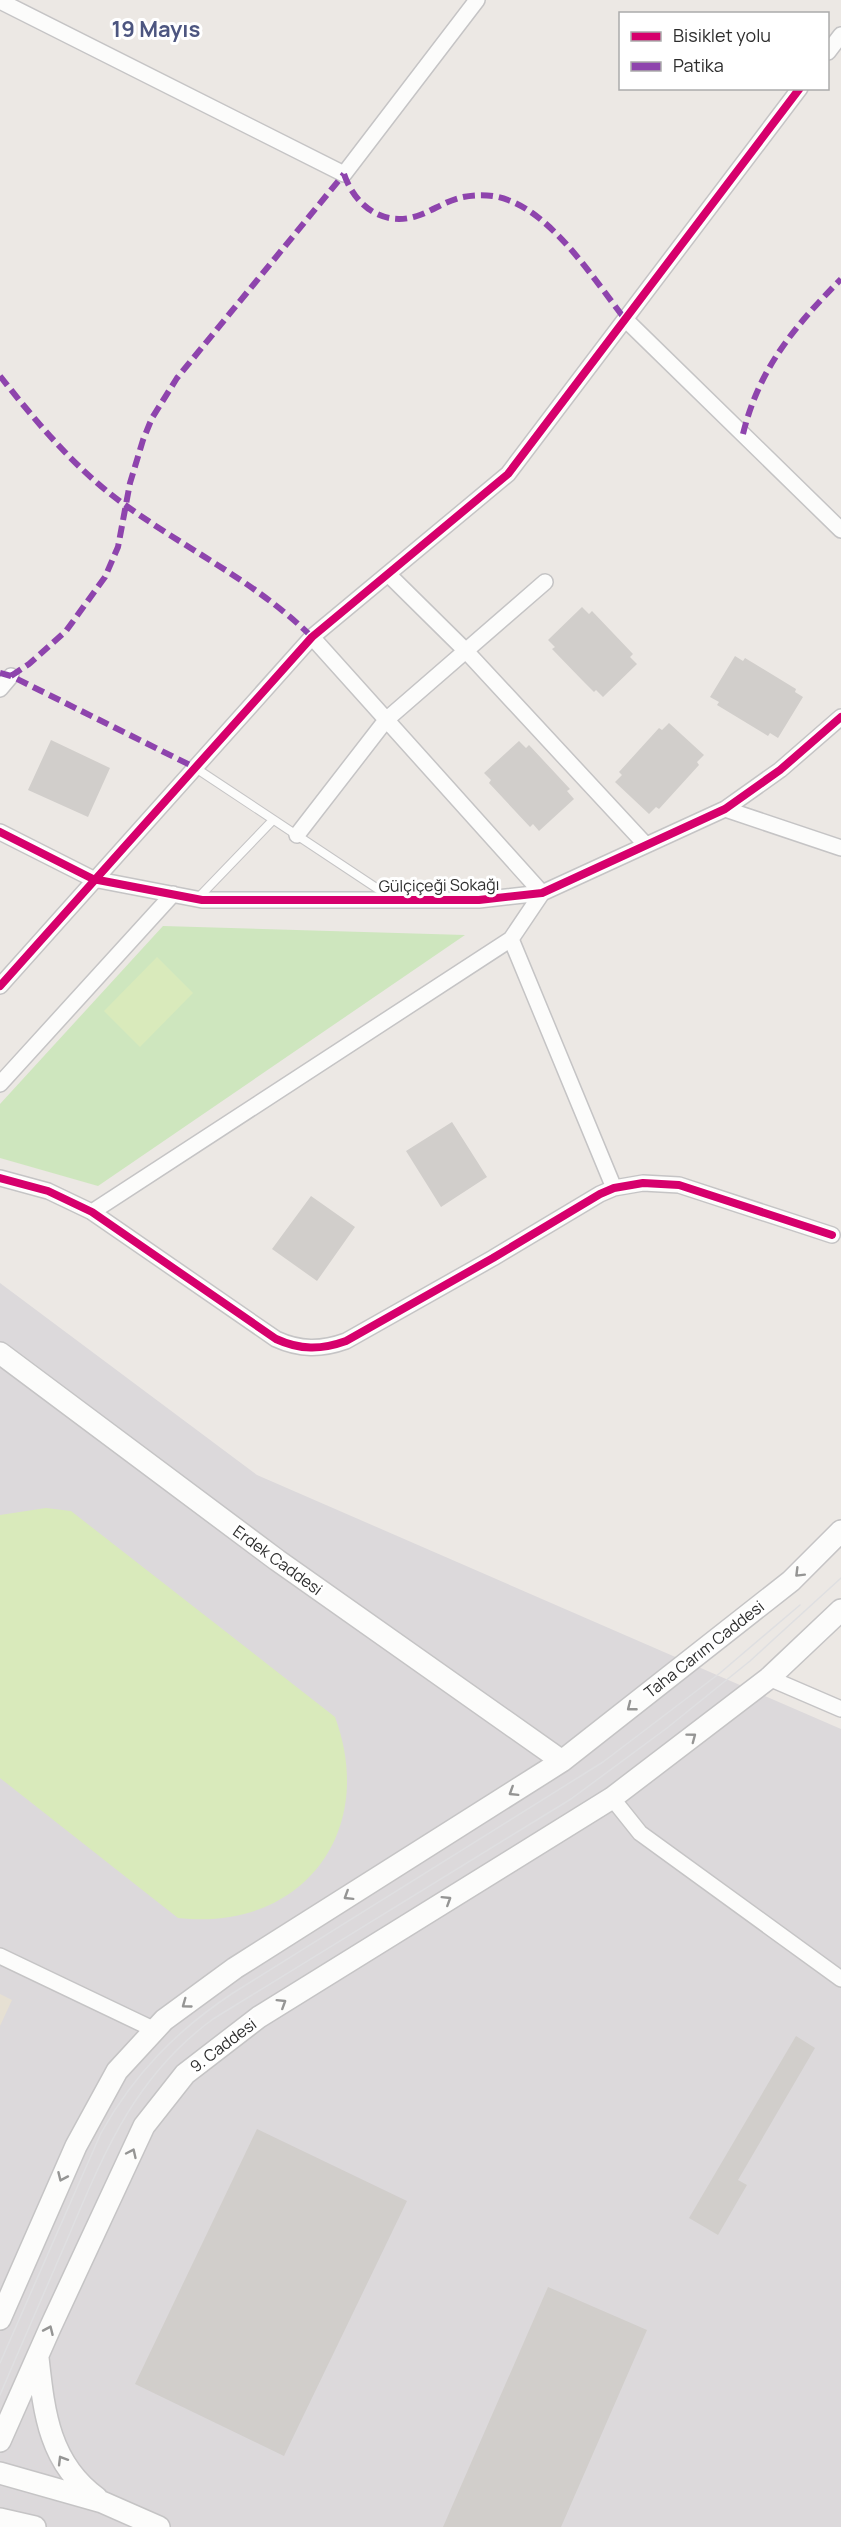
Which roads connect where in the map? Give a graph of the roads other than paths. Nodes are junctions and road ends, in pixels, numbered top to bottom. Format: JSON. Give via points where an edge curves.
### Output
{"nodes":[{"id":1,"x":477,"y":0,"type":"edge"},
{"id":2,"x":0,"y":2,"type":"edge"},
{"id":3,"x":841,"y":34,"type":"edge"},
{"id":4,"x":829,"y":51,"type":"edge"},
{"id":5,"x":798,"y":90,"type":"edge"},
{"id":6,"x":626,"y":319,"type":"junction"},
{"id":7,"x":841,"y":530,"type":"edge"},
{"id":8,"x":388,"y":574,"type":"junction"},
{"id":9,"x":545,"y":582,"type":"dead end"},
{"id":10,"x":312,"y":637,"type":"junction"},
{"id":11,"x":466,"y":651,"type":"junction"},
{"id":12,"x":11,"y":676,"type":"dead end"},
{"id":13,"x":0,"y":689,"type":"edge"},
{"id":14,"x":841,"y":717,"type":"edge"},
{"id":15,"x":386,"y":720,"type":"junction"},
{"id":16,"x":194,"y":767,"type":"junction"},
{"id":17,"x":725,"y":809,"type":"junction"},
{"id":18,"x":273,"y":820,"type":"junction"},
{"id":19,"x":0,"y":832,"type":"edge"},
{"id":20,"x":297,"y":835,"type":"junction"},
{"id":21,"x":646,"y":845,"type":"junction"},
{"id":22,"x":841,"y":848,"type":"edge"},
{"id":23,"x":93,"y":879,"type":"junction"},
{"id":24,"x":542,"y":893,"type":"junction"},
{"id":25,"x":173,"y":894,"type":"junction"},
{"id":26,"x":197,"y":899,"type":"junction"},
{"id":27,"x":394,"y":900,"type":"junction"},
{"id":28,"x":511,"y":939,"type":"junction"},
{"id":29,"x":0,"y":986,"type":"edge"},
{"id":30,"x":0,"y":1084,"type":"edge"},
{"id":31,"x":0,"y":1178,"type":"edge"},
{"id":32,"x":614,"y":1188,"type":"junction"},
{"id":33,"x":92,"y":1212,"type":"junction"},
{"id":34,"x":832,"y":1235,"type":"dead end"},
{"id":35,"x":0,"y":1353,"type":"edge"},
{"id":36,"x":841,"y":1531,"type":"edge"},
{"id":37,"x":841,"y":1610,"type":"edge"},
{"id":38,"x":769,"y":1678,"type":"junction"},
{"id":39,"x":841,"y":1709,"type":"edge"},
{"id":40,"x":562,"y":1761,"type":"junction"},
{"id":41,"x":612,"y":1798,"type":"junction"},
{"id":42,"x":0,"y":1956,"type":"edge"},
{"id":43,"x":841,"y":1979,"type":"edge"},
{"id":44,"x":155,"y":2030,"type":"junction"},
{"id":45,"x":0,"y":2319,"type":"edge"},
{"id":46,"x":38,"y":2355,"type":"junction"},
{"id":47,"x":0,"y":2441,"type":"edge"},
{"id":48,"x":0,"y":2473,"type":"edge"},
{"id":49,"x":102,"y":2502,"type":"junction"},
{"id":50,"x":0,"y":2519,"type":"edge"},
{"id":51,"x":35,"y":2527,"type":"edge"},
{"id":52,"x":159,"y":2527,"type":"edge"}],
"edges":[{"from":1,"to":2,"type":"street","via":[[344,174]]},
{"from":3,"to":4,"type":"street"},
{"from":5,"to":6,"type":"street"},
{"from":6,"to":7,"type":"street"},
{"from":6,"to":8,"type":"street","via":[[508,474]]},
{"from":8,"to":10,"type":"street"},
{"from":8,"to":11,"type":"street"},
{"from":9,"to":11,"type":"street"},
{"from":10,"to":15,"type":"street"},
{"from":10,"to":16,"type":"street"},
{"from":11,"to":15,"type":"street"},
{"from":11,"to":21,"type":"street"},
{"from":12,"to":13,"type":"street"},
{"from":14,"to":17,"type":"street","name":"Gülçiçeği Sokağı","via":[[780,770]]},
{"from":15,"to":20,"type":"street"},
{"from":15,"to":24,"type":"street"},
{"from":16,"to":18,"type":"lane"},
{"from":16,"to":23,"type":"street"},
{"from":17,"to":21,"type":"street","name":"Gülçiçeği Sokağı"},
{"from":17,"to":22,"type":"street"},
{"from":18,"to":20,"type":"lane"},
{"from":18,"to":26,"type":"lane"},
{"from":19,"to":23,"type":"street","name":"Gülçiçeği Sokağı"},
{"from":20,"to":27,"type":"lane"},
{"from":21,"to":24,"type":"street","name":"Gülçiçeği Sokağı"},
{"from":23,"to":25,"type":"street","name":"Gülçiçeği Sokağı"},
{"from":23,"to":29,"type":"street"},
{"from":24,"to":27,"type":"street","name":"Gülçiçeği Sokağı","via":[[479,900]]},
{"from":24,"to":28,"type":"street"},
{"from":25,"to":26,"type":"street","name":"Gülçiçeği Sokağı"},
{"from":25,"to":30,"type":"street"},
{"from":26,"to":27,"type":"street","name":"Gülçiçeği Sokağı"},
{"from":28,"to":32,"type":"street"},
{"from":28,"to":33,"type":"street"},
{"from":31,"to":33,"type":"street","via":[[48,1191]]},
{"from":32,"to":33,"type":"street","via":[[346,1341],[311,1349],[276,1340]]},
{"from":32,"to":34,"type":"street","via":[[643,1183],[679,1185]]},
{"from":35,"to":40,"type":"main road","name":"Erdek Caddesi","via":[[278,1560]]},
{"from":36,"to":40,"type":"main road","name":"Taha Carım Caddesi","one_way":true,"via":[[791,1581]]},
{"from":37,"to":38,"type":"main road"},
{"from":38,"to":39,"type":"street"},
{"from":41,"to":38,"type":"main road","one_way":true},
{"from":40,"to":44,"type":"main road","one_way":true,"via":[[235,1968]]},
{"from":41,"to":43,"type":"street","via":[[640,1833]]},
{"from":46,"to":41,"type":"main road","name":"9. Caddesi","one_way":true,"via":[[144,2126],[185,2074],[259,2017]]},
{"from":42,"to":44,"type":"street"},
{"from":44,"to":45,"type":"main road","one_way":true,"via":[[117,2071],[76,2146]]},
{"from":46,"to":47,"type":"main road","name":"9. Caddesi"},
{"from":49,"to":46,"type":"main road","one_way":true,"via":[[76,2480],[53,2443],[44,2414]]},
{"from":48,"to":49,"type":"main road"},
{"from":49,"to":52,"type":"main road"},
{"from":50,"to":51,"type":"main road"}]}
